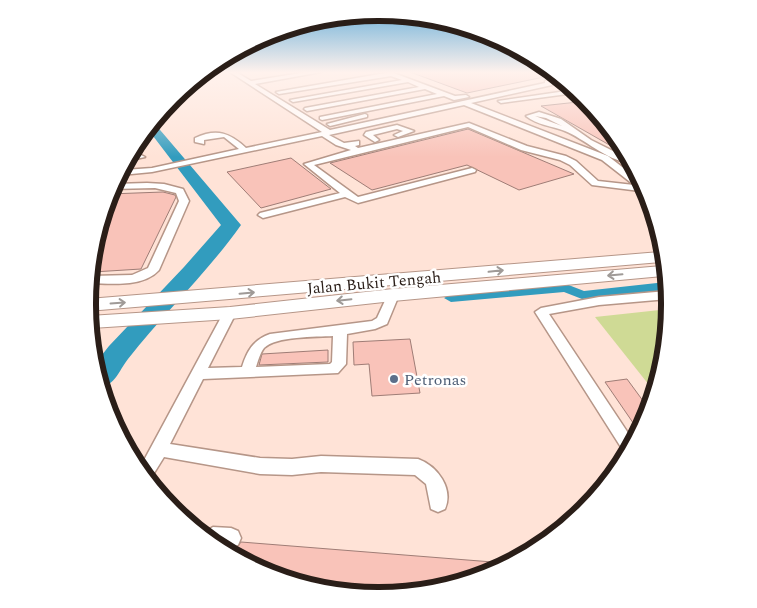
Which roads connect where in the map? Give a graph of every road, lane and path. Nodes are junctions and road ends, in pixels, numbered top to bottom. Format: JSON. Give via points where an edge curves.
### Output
{"nodes":[{"id":1,"x":278,"y":100,"type":"edge"},
{"id":2,"x":320,"y":100,"type":"edge"},
{"id":3,"x":354,"y":100,"type":"edge"},
{"id":4,"x":383,"y":100,"type":"edge"},
{"id":5,"x":412,"y":100,"type":"edge"},
{"id":6,"x":443,"y":100,"type":"edge"},
{"id":7,"x":459,"y":100,"type":"edge"},
{"id":8,"x":477,"y":100,"type":"edge"},
{"id":9,"x":544,"y":100,"type":"edge"},
{"id":10,"x":465,"y":103,"type":"junction"},
{"id":11,"x":300,"y":104,"type":"dead end"},
{"id":12,"x":528,"y":105,"type":"junction"},
{"id":13,"x":307,"y":109,"type":"dead end"},
{"id":14,"x":479,"y":109,"type":"junction"},
{"id":15,"x":315,"y":114,"type":"dead end"},
{"id":16,"x":322,"y":118,"type":"dead end"},
{"id":17,"x":330,"y":124,"type":"dead end"},
{"id":18,"x":331,"y":133,"type":"junction"},
{"id":19,"x":375,"y":140,"type":"dead end"},
{"id":20,"x":201,"y":142,"type":"dead end"},
{"id":21,"x":354,"y":146,"type":"junction"},
{"id":22,"x":244,"y":150,"type":"junction"},
{"id":23,"x":620,"y":157,"type":"edge"},
{"id":24,"x":472,"y":170,"type":"dead end"},
{"id":25,"x":129,"y":172,"type":"edge"},
{"id":26,"x":632,"y":179,"type":"edge"},
{"id":27,"x":122,"y":186,"type":"edge"},
{"id":28,"x":636,"y":188,"type":"edge"},
{"id":29,"x":346,"y":194,"type":"junction"},
{"id":30,"x":263,"y":215,"type":"dead end"},
{"id":31,"x":657,"y":257,"type":"edge"},
{"id":32,"x":659,"y":271,"type":"edge"},
{"id":33,"x":97,"y":280,"type":"edge"},
{"id":34,"x":393,"y":295,"type":"junction"},
{"id":35,"x":661,"y":296,"type":"edge"},
{"id":36,"x":96,"y":304,"type":"edge"},
{"id":37,"x":230,"y":313,"type":"junction"},
{"id":38,"x":96,"y":322,"type":"edge"},
{"id":39,"x":340,"y":330,"type":"junction"},
{"id":40,"x":247,"y":372,"type":"junction"},
{"id":41,"x":198,"y":374,"type":"junction"},
{"id":42,"x":625,"y":441,"type":"edge"},
{"id":43,"x":159,"y":449,"type":"junction"},
{"id":44,"x":149,"y":469,"type":"edge"},
{"id":45,"x":438,"y":503,"type":"dead end"}],
"edges":[{"from":1,"to":18,"type":"street"},
{"from":2,"to":11,"type":"street"},
{"from":3,"to":13,"type":"street"},
{"from":4,"to":15,"type":"street"},
{"from":5,"to":16,"type":"street"},
{"from":6,"to":17,"type":"street"},
{"from":7,"to":10,"type":"street"},
{"from":8,"to":10,"type":"street"},
{"from":9,"to":12,"type":"street"},
{"from":10,"to":14,"type":"street"},
{"from":10,"to":18,"type":"street"},
{"from":12,"to":14,"type":"street","via":[[514,103]]},
{"from":12,"to":23,"type":"street","via":[[530,116],[567,129]]},
{"from":14,"to":26,"type":"street","via":[[605,158]]},
{"from":18,"to":21,"type":"street"},
{"from":18,"to":21,"type":"street","via":[[341,145]]},
{"from":18,"to":22,"type":"street"},
{"from":19,"to":21,"type":"street"},
{"from":20,"to":22,"type":"street","via":[[198,140],[224,134]]},
{"from":21,"to":28,"type":"street","via":[[470,125],[524,148],[574,163],[595,183]]},
{"from":21,"to":29,"type":"street","via":[[308,164]]},
{"from":22,"to":25,"type":"street"},
{"from":24,"to":29,"type":"street","via":[[364,200]]},
{"from":27,"to":33,"type":"street","via":[[172,188],[180,191],[184,201],[148,275]]},
{"from":29,"to":30,"type":"street"},
{"from":36,"to":31,"type":"highway","name":"Jalan Bukit Tengah","one_way":true},
{"from":32,"to":34,"type":"highway","name":"Jalan Bukit Tengah","one_way":true},
{"from":34,"to":37,"type":"highway","name":"Jalan Bukit Tengah","one_way":true},
{"from":34,"to":39,"type":"street","via":[[382,321]]},
{"from":35,"to":42,"type":"street","via":[[599,301],[541,312]]},
{"from":37,"to":38,"type":"highway","name":"Jalan Bukit Tengah"},
{"from":37,"to":41,"type":"street"},
{"from":39,"to":40,"type":"street","via":[[272,337],[257,348]]},
{"from":39,"to":40,"type":"street","via":[[339,364],[336,367]]},
{"from":40,"to":41,"type":"street"},
{"from":41,"to":43,"type":"street"},
{"from":43,"to":44,"type":"street"},
{"from":43,"to":45,"type":"street","via":[[260,466],[418,467],[430,473],[436,482]]}]}
